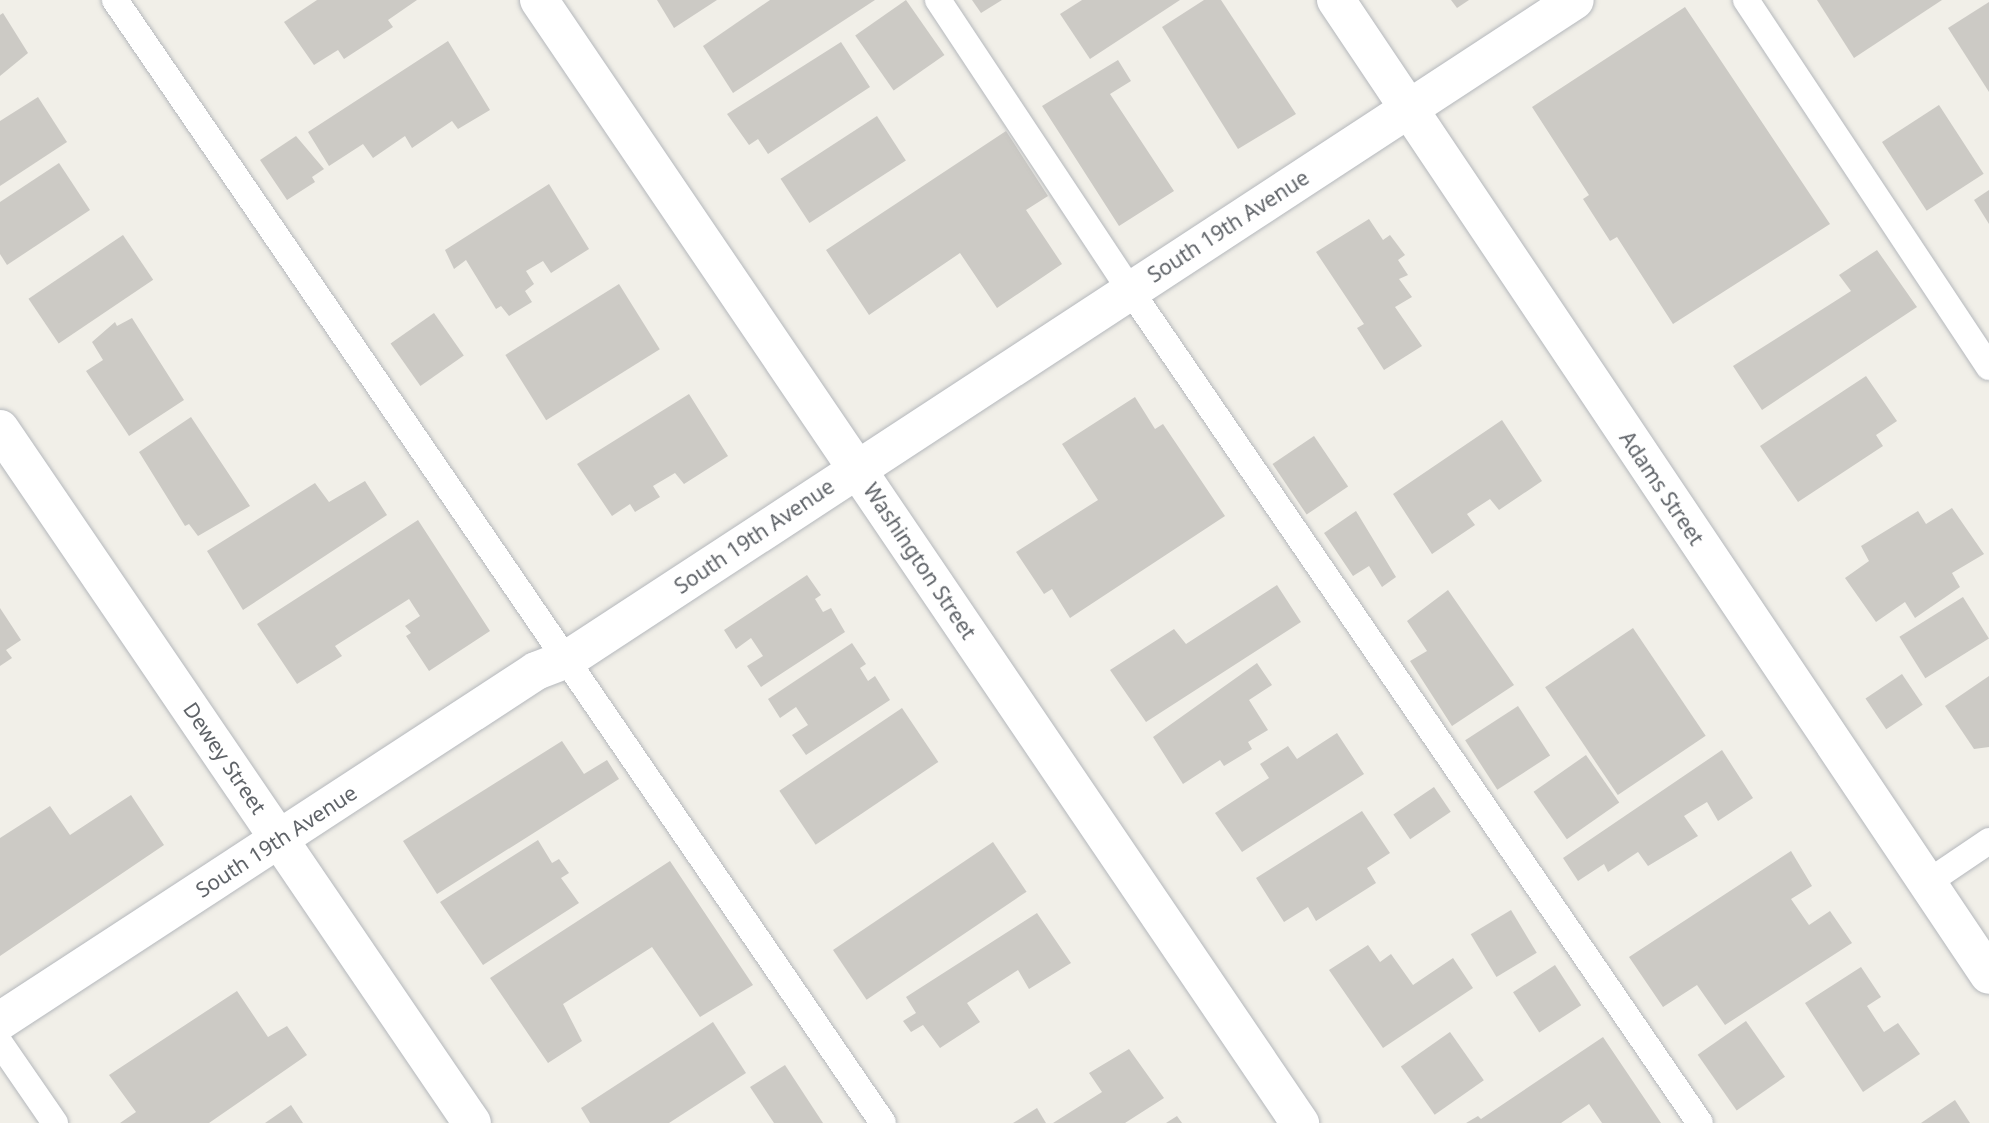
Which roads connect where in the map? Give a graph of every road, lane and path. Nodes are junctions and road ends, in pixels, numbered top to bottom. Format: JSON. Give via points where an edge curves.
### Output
{"nodes":[{"id":1,"x":115,"y":0,"type":"edge"},
{"id":2,"x":539,"y":0,"type":"edge"},
{"id":3,"x":938,"y":0,"type":"edge"},
{"id":4,"x":1336,"y":0,"type":"edge"},
{"id":5,"x":1575,"y":0,"type":"edge"},
{"id":6,"x":1746,"y":0,"type":"edge"},
{"id":7,"x":1409,"y":108,"type":"junction"},
{"id":8,"x":1130,"y":290,"type":"junction"},
{"id":9,"x":1989,"y":367,"type":"edge"},
{"id":10,"x":0,"y":429,"type":"edge"},
{"id":11,"x":857,"y":467,"type":"junction"},
{"id":12,"x":568,"y":659,"type":"junction"},
{"id":13,"x":279,"y":838,"type":"junction"},
{"id":14,"x":1989,"y":841,"type":"edge"},
{"id":15,"x":1927,"y":883,"type":"junction"},
{"id":16,"x":1989,"y":975,"type":"edge"},
{"id":17,"x":0,"y":1021,"type":"edge"},
{"id":18,"x":0,"y":1043,"type":"edge"},
{"id":19,"x":55,"y":1123,"type":"edge"},
{"id":20,"x":472,"y":1123,"type":"edge"},
{"id":21,"x":883,"y":1123,"type":"edge"},
{"id":22,"x":1300,"y":1123,"type":"edge"},
{"id":23,"x":1700,"y":1123,"type":"edge"}],
"edges":[{"from":1,"to":12,"type":"lane"},
{"from":2,"to":11,"type":"street","name":"Washington Street"},
{"from":3,"to":8,"type":"lane"},
{"from":4,"to":7,"type":"street","name":"Adams Street"},
{"from":5,"to":7,"type":"street","name":"South 19th Avenue"},
{"from":6,"to":9,"type":"lane"},
{"from":7,"to":8,"type":"street","name":"South 19th Avenue"},
{"from":7,"to":15,"type":"street","name":"Adams Street"},
{"from":8,"to":11,"type":"street","name":"South 19th Avenue"},
{"from":8,"to":23,"type":"lane"},
{"from":10,"to":13,"type":"street","name":"Dewey Street"},
{"from":11,"to":12,"type":"street","name":"South 19th Avenue"},
{"from":11,"to":22,"type":"street","name":"Washington Street"},
{"from":12,"to":13,"type":"street","name":"South 19th Avenue","via":[[536,671]]},
{"from":12,"to":21,"type":"lane"},
{"from":13,"to":17,"type":"street","name":"South 19th Avenue"},
{"from":13,"to":20,"type":"street","name":"Dewey Street"},
{"from":14,"to":15,"type":"lane"},
{"from":15,"to":16,"type":"street","name":"Adams Street"},
{"from":18,"to":19,"type":"lane"}]}
